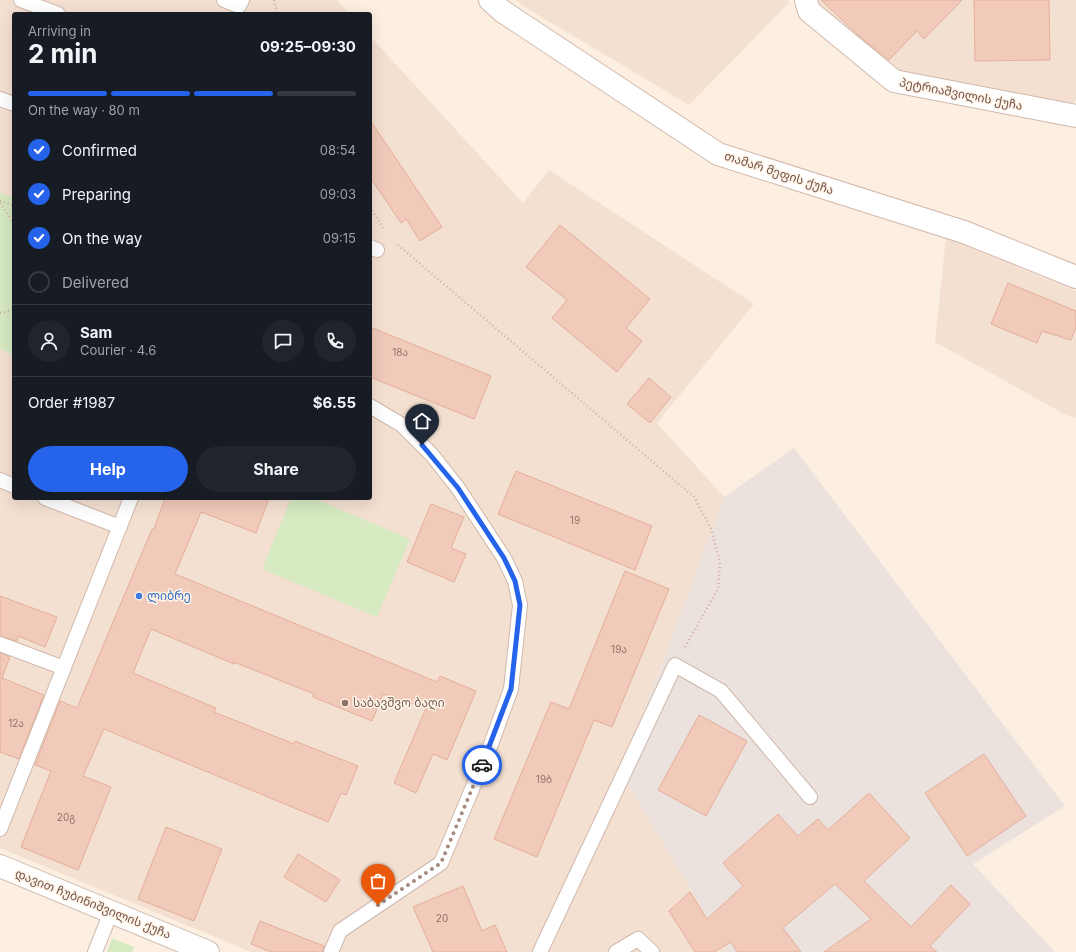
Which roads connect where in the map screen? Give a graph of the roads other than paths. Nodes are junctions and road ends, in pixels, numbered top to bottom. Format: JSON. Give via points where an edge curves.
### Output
{"nodes":[{"id":1,"x":21,"y":0,"type":"edge"},
{"id":2,"x":224,"y":0,"type":"edge"},
{"id":3,"x":242,"y":0,"type":"edge"},
{"id":4,"x":490,"y":0,"type":"edge"},
{"id":5,"x":806,"y":0,"type":"edge"},
{"id":6,"x":53,"y":12,"type":"edge"},
{"id":7,"x":0,"y":99,"type":"edge"},
{"id":8,"x":12,"y":103,"type":"edge"},
{"id":9,"x":1076,"y":116,"type":"edge"},
{"id":10,"x":1076,"y":277,"type":"edge"},
{"id":11,"x":372,"y":407,"type":"edge"},
{"id":12,"x":0,"y":480,"type":"edge"},
{"id":13,"x":12,"y":485,"type":"edge"},
{"id":14,"x":50,"y":500,"type":"edge"},
{"id":15,"x":131,"y":500,"type":"edge"},
{"id":16,"x":120,"y":527,"type":"junction"},
{"id":17,"x":0,"y":644,"type":"edge"},
{"id":18,"x":64,"y":668,"type":"junction"},
{"id":19,"x":810,"y":797,"type":"dead end"},
{"id":20,"x":0,"y":829,"type":"edge"},
{"id":21,"x":0,"y":866,"type":"edge"},
{"id":22,"x":111,"y":912,"type":"junction"},
{"id":23,"x":96,"y":952,"type":"edge"},
{"id":24,"x":208,"y":952,"type":"edge"},
{"id":25,"x":331,"y":952,"type":"edge"},
{"id":26,"x":540,"y":952,"type":"edge"},
{"id":27,"x":616,"y":952,"type":"edge"},
{"id":28,"x":652,"y":952,"type":"edge"}],
"edges":[{"from":1,"to":6,"type":"lane"},
{"from":2,"to":3,"type":"lane","via":[[239,6]]},
{"from":4,"to":10,"type":"street","name":"თამარ მეფის ქუჩა","via":[[718,154],[964,232]]},
{"from":5,"to":9,"type":"street","name":"პეტრიაშვილის ქუჩა","via":[[809,11],[894,81]]},
{"from":7,"to":8,"type":"lane"},
{"from":11,"to":25,"type":"lane","via":[[402,426],[432,455],[458,488],[504,558],[515,581],[520,605],[511,689],[441,863],[340,931]]},
{"from":12,"to":13,"type":"lane"},
{"from":14,"to":16,"type":"lane"},
{"from":15,"to":16,"type":"lane"},
{"from":16,"to":18,"type":"lane"},
{"from":17,"to":18,"type":"lane"},
{"from":18,"to":20,"type":"lane"},
{"from":19,"to":26,"type":"lane","via":[[721,691],[675,665]]},
{"from":21,"to":22,"type":"street","name":"დავით ჩუბინიშვილის ქუჩა"},
{"from":22,"to":23,"type":"lane"},
{"from":22,"to":24,"type":"street","name":"დავით ჩუბინიშვილის ქუჩა"},
{"from":27,"to":28,"type":"lane","via":[[638,939]]}]}
